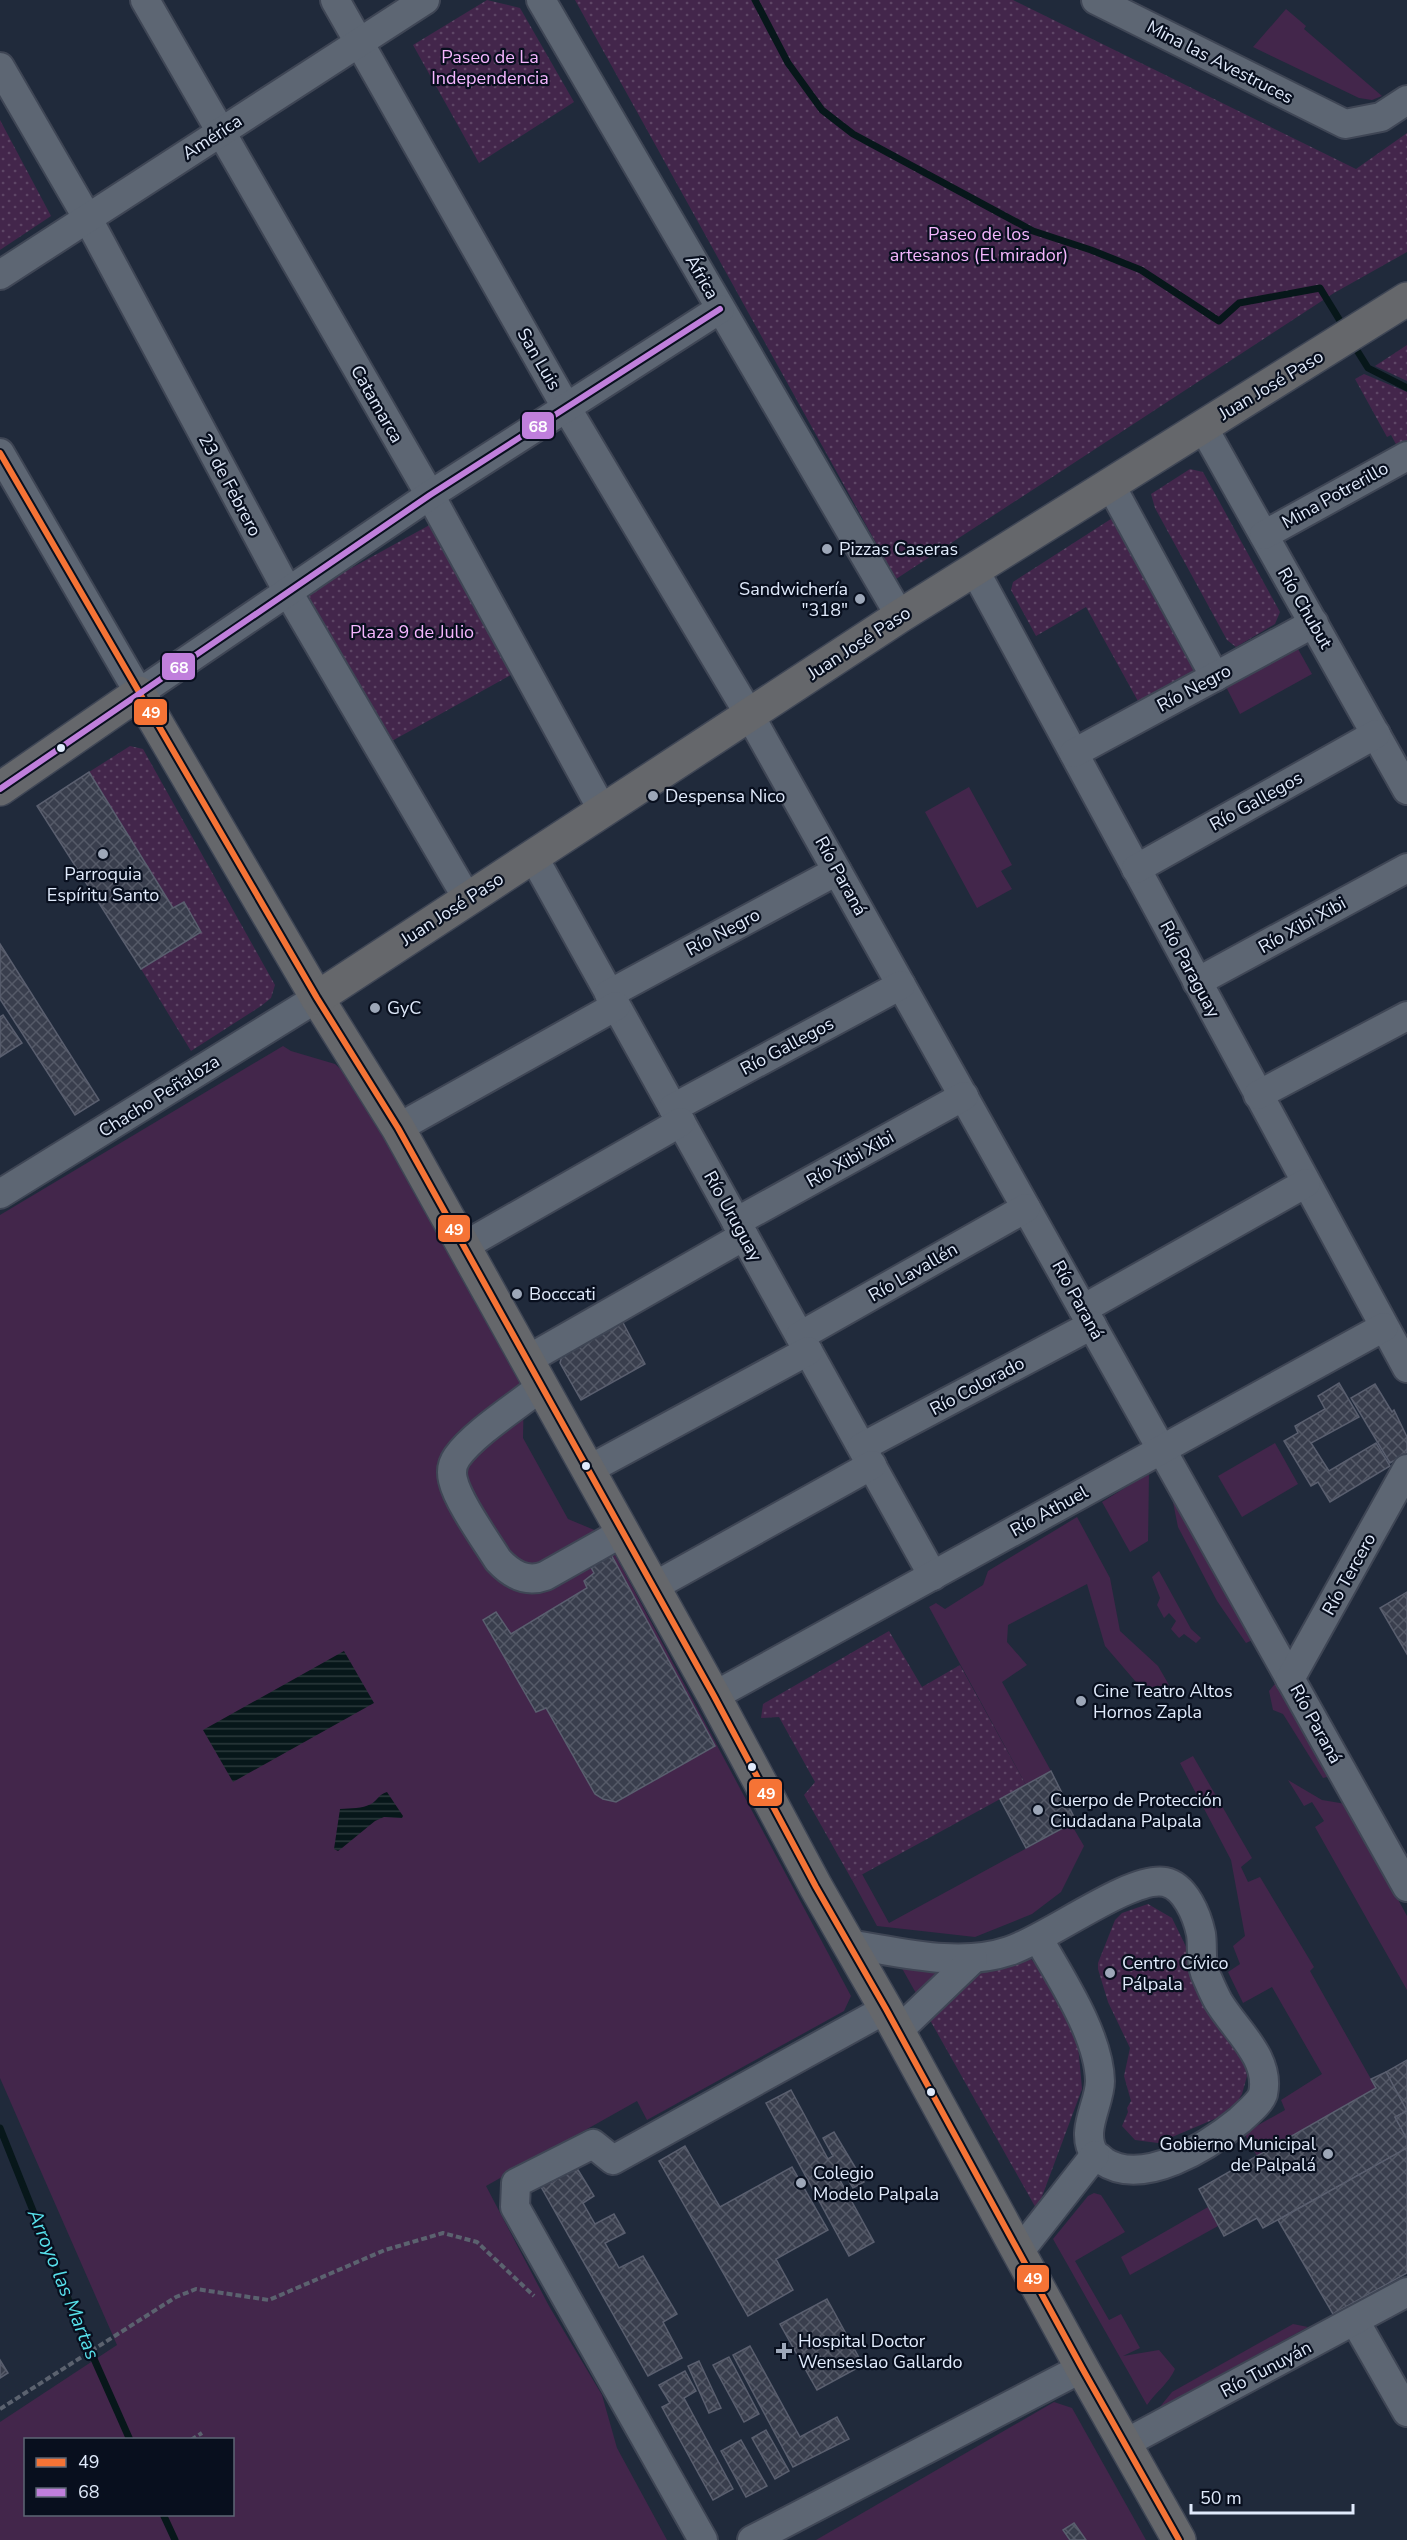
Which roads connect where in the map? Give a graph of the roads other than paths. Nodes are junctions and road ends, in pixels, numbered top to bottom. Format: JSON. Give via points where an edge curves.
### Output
{"nodes":[{"id":1,"x":145,"y":0,"type":"edge"},
{"id":2,"x":335,"y":0,"type":"edge"},
{"id":3,"x":425,"y":0,"type":"edge"},
{"id":4,"x":541,"y":0,"type":"edge"},
{"id":5,"x":1096,"y":0,"type":"edge"},
{"id":6,"x":359,"y":43,"type":"junction"},
{"id":7,"x":0,"y":67,"type":"edge"},
{"id":8,"x":1407,"y":100,"type":"edge"},
{"id":9,"x":220,"y":131,"type":"junction"},
{"id":10,"x":88,"y":219,"type":"junction"},
{"id":11,"x":0,"y":275,"type":"edge"},
{"id":12,"x":1407,"y":299,"type":"edge"},
{"id":13,"x":720,"y":309,"type":"junction"},
{"id":14,"x":566,"y":407,"type":"junction"},
{"id":15,"x":1203,"y":427,"type":"junction"},
{"id":16,"x":0,"y":453,"type":"edge"},
{"id":17,"x":1407,"y":456,"type":"edge"},
{"id":18,"x":1110,"y":484,"type":"junction"},
{"id":19,"x":430,"y":495,"type":"junction"},
{"id":20,"x":1264,"y":535,"type":"junction"},
{"id":21,"x":974,"y":569,"type":"junction"},
{"id":22,"x":288,"y":592,"type":"junction"},
{"id":23,"x":900,"y":616,"type":"junction"},
{"id":24,"x":1314,"y":623,"type":"junction"},
{"id":25,"x":1215,"y":677,"type":"junction"},
{"id":26,"x":139,"y":693,"type":"junction"},
{"id":27,"x":749,"y":714,"type":"junction"},
{"id":28,"x":1376,"y":734,"type":"junction"},
{"id":29,"x":1074,"y":753,"type":"junction"},
{"id":30,"x":0,"y":789,"type":"edge"},
{"id":31,"x":1407,"y":790,"type":"edge"},
{"id":32,"x":603,"y":811,"type":"junction"},
{"id":33,"x":532,"y":856,"type":"junction"},
{"id":34,"x":1407,"y":868,"type":"edge"},
{"id":35,"x":1136,"y":869,"type":"junction"},
{"id":36,"x":837,"y":871,"type":"junction"},
{"id":37,"x":467,"y":898,"type":"junction"},
{"id":38,"x":1197,"y":982,"type":"junction"},
{"id":39,"x":902,"y":985,"type":"junction"},
{"id":40,"x":317,"y":998,"type":"junction"},
{"id":41,"x":613,"y":1000,"type":"junction"},
{"id":42,"x":1407,"y":1017,"type":"edge"},
{"id":43,"x":1258,"y":1095,"type":"junction"},
{"id":44,"x":964,"y":1096,"type":"junction"},
{"id":45,"x":677,"y":1115,"type":"junction"},
{"id":46,"x":398,"y":1128,"type":"junction"},
{"id":47,"x":1306,"y":1183,"type":"junction"},
{"id":48,"x":0,"y":1194,"type":"edge"},
{"id":49,"x":1026,"y":1208,"type":"junction"},
{"id":50,"x":740,"y":1229,"type":"junction"},
{"id":51,"x":464,"y":1246,"type":"junction"},
{"id":52,"x":1088,"y":1317,"type":"junction"},
{"id":53,"x":1384,"y":1327,"type":"junction"},
{"id":54,"x":804,"y":1343,"type":"junction"},
{"id":55,"x":1407,"y":1368,"type":"edge"},
{"id":56,"x":534,"y":1373,"type":"junction"},
{"id":57,"x":1162,"y":1449,"type":"junction"},
{"id":58,"x":867,"y":1456,"type":"junction"},
{"id":59,"x":1407,"y":1469,"type":"edge"},
{"id":60,"x":588,"y":1470,"type":"junction"},
{"id":61,"x":623,"y":1532,"type":"junction"},
{"id":62,"x":933,"y":1576,"type":"junction"},
{"id":63,"x":653,"y":1587,"type":"junction"},
{"id":64,"x":1290,"y":1679,"type":"junction"},
{"id":65,"x":714,"y":1696,"type":"junction"},
{"id":66,"x":1405,"y":1877,"type":"edge"},
{"id":67,"x":1038,"y":1938,"type":"junction"},
{"id":68,"x":849,"y":1944,"type":"junction"},
{"id":69,"x":973,"y":1959,"type":"junction"},
{"id":70,"x":892,"y":2020,"type":"junction"},
{"id":71,"x":1095,"y":2155,"type":"junction"},
{"id":72,"x":1019,"y":2252,"type":"junction"},
{"id":73,"x":1407,"y":2292,"type":"edge"},
{"id":74,"x":1356,"y":2321,"type":"junction"},
{"id":75,"x":1082,"y":2368,"type":"junction"},
{"id":76,"x":1407,"y":2412,"type":"edge"},
{"id":77,"x":1124,"y":2444,"type":"junction"},
{"id":78,"x":703,"y":2540,"type":"edge"},
{"id":79,"x":752,"y":2540,"type":"edge"},
{"id":80,"x":1179,"y":2540,"type":"edge"}],
"edges":[{"from":1,"to":9,"type":"street","name":"Catamarca"},
{"from":2,"to":6,"type":"street","name":"San Luis"},
{"from":3,"to":6,"type":"street","name":"América"},
{"from":4,"to":13,"type":"street","name":"África"},
{"from":5,"to":8,"type":"street","name":"Mina las Avestruces","via":[[1345,124],[1381,117]]},
{"from":6,"to":9,"type":"street","name":"América"},
{"from":6,"to":14,"type":"street","name":"San Luis"},
{"from":7,"to":10,"type":"street","name":"23 de Febrero"},
{"from":9,"to":10,"type":"street","name":"América"},
{"from":9,"to":19,"type":"street","name":"Catamarca"},
{"from":10,"to":11,"type":"street","name":"América"},
{"from":10,"to":22,"type":"street","name":"23 de Febrero"},
{"from":12,"to":15,"type":"main road","name":"Juan José Paso"},
{"from":13,"to":14,"type":"street"},
{"from":13,"to":23,"type":"street","name":"África"},
{"from":14,"to":19,"type":"street"},
{"from":14,"to":27,"type":"street","name":"San Luis"},
{"from":15,"to":18,"type":"main road","name":"Juan José Paso"},
{"from":15,"to":20,"type":"street","name":"Río Chubut"},
{"from":16,"to":26,"type":"street"},
{"from":17,"to":20,"type":"street","name":"Mina Potrerillo"},
{"from":18,"to":21,"type":"main road","name":"Juan José Paso"},
{"from":18,"to":25,"type":"street"},
{"from":19,"to":22,"type":"street"},
{"from":19,"to":32,"type":"street","name":"Catamarca"},
{"from":20,"to":24,"type":"street","name":"Río Chubut"},
{"from":21,"to":23,"type":"main road","name":"Juan José Paso"},
{"from":21,"to":29,"type":"street","name":"Río Paraguay"},
{"from":22,"to":26,"type":"street"},
{"from":22,"to":37,"type":"street","name":"23 de Febrero"},
{"from":23,"to":27,"type":"main road","name":"Juan José Paso"},
{"from":24,"to":25,"type":"street","name":"Río Negro"},
{"from":24,"to":28,"type":"street","name":"Río Chubut"},
{"from":25,"to":29,"type":"street","name":"Río Negro"},
{"from":26,"to":30,"type":"main road"},
{"from":26,"to":40,"type":"main road"},
{"from":27,"to":32,"type":"main road","name":"Juan José Paso"},
{"from":27,"to":36,"type":"street","name":"Río Paraná"},
{"from":28,"to":31,"type":"street","name":"Río Chubut"},
{"from":28,"to":35,"type":"street","name":"Río Gallegos"},
{"from":29,"to":35,"type":"street","name":"Río Paraguay"},
{"from":32,"to":33,"type":"main road","name":"Juan José Paso"},
{"from":33,"to":37,"type":"main road","name":"Juan José Paso"},
{"from":33,"to":41,"type":"street","name":"Río Uruguay"},
{"from":34,"to":38,"type":"street","name":"Río Xibi Xibi"},
{"from":35,"to":38,"type":"street","name":"Río Paraguay"},
{"from":36,"to":39,"type":"street","name":"Río Paraná"},
{"from":36,"to":41,"type":"street","name":"Río Negro"},
{"from":37,"to":40,"type":"main road","name":"Juan José Paso"},
{"from":38,"to":43,"type":"street","name":"Río Paraguay"},
{"from":39,"to":44,"type":"street","name":"Río Paraná"},
{"from":39,"to":45,"type":"street","name":"Río Gallegos"},
{"from":40,"to":46,"type":"main road"},
{"from":40,"to":48,"type":"street","name":"Chacho Peñaloza"},
{"from":41,"to":45,"type":"street","name":"Río Uruguay"},
{"from":41,"to":46,"type":"street","name":"Río Negro"},
{"from":42,"to":43,"type":"street"},
{"from":43,"to":47,"type":"street","name":"Río Paraguay"},
{"from":44,"to":49,"type":"street","name":"Río Paraná"},
{"from":44,"to":50,"type":"street","name":"Río Xibi Xibi"},
{"from":45,"to":50,"type":"street","name":"Río Uruguay"},
{"from":45,"to":51,"type":"street","name":"Río Gallegos"},
{"from":46,"to":51,"type":"main road"},
{"from":47,"to":52,"type":"street","name":"Río Colorado"},
{"from":47,"to":53,"type":"street","name":"Río Paraguay"},
{"from":49,"to":52,"type":"street","name":"Río Paraná"},
{"from":49,"to":54,"type":"street","name":"Río Lavallén"},
{"from":50,"to":54,"type":"street","name":"Río Uruguay"},
{"from":50,"to":56,"type":"street","name":"Río Xibi Xibi"},
{"from":51,"to":56,"type":"main road"},
{"from":52,"to":57,"type":"street","name":"Río Paraná"},
{"from":52,"to":58,"type":"street","name":"Río Colorado"},
{"from":53,"to":55,"type":"street","name":"Río Paraguay"},
{"from":53,"to":57,"type":"street","name":"Río Athuel"},
{"from":54,"to":58,"type":"street","name":"Río Uruguay"},
{"from":54,"to":60,"type":"street","name":"Río Lavallén"},
{"from":56,"to":60,"type":"main road"},
{"from":56,"to":61,"type":"street","name":"Río Xibi Xibi","via":[[486,1430],[456,1458],[452,1467],[458,1493],[498,1560],[528,1579],[545,1576]]},
{"from":57,"to":62,"type":"street","name":"Río Athuel"},
{"from":57,"to":64,"type":"street","name":"Río Paraná"},
{"from":58,"to":62,"type":"street","name":"Río Uruguay"},
{"from":58,"to":63,"type":"street","name":"Río Colorado"},
{"from":59,"to":64,"type":"street","name":"Río Tercero"},
{"from":60,"to":61,"type":"main road"},
{"from":61,"to":63,"type":"main road"},
{"from":62,"to":65,"type":"street","name":"Río Athuel"},
{"from":63,"to":65,"type":"main road"},
{"from":64,"to":66,"type":"street","name":"Río Paraná"},
{"from":65,"to":68,"type":"main road"},
{"from":67,"to":69,"type":"street","via":[[1009,1951]]},
{"from":67,"to":71,"type":"street","via":[[1080,2013],[1098,2065],[1100,2082],[1089,2125]]},
{"from":67,"to":71,"type":"street","via":[[1140,1885],[1152,1881],[1176,1886],[1187,1899],[1197,1923],[1202,1966],[1218,2001],[1260,2062],[1264,2077],[1262,2097],[1228,2130],[1201,2148],[1169,2162],[1125,2171]]},
{"from":68,"to":69,"type":"street"},
{"from":68,"to":70,"type":"main road"},
{"from":69,"to":70,"type":"street"},
{"from":70,"to":72,"type":"main road"},
{"from":70,"to":78,"type":"street","via":[[613,2160],[593,2144],[516,2183],[515,2207]]},
{"from":71,"to":72,"type":"street"},
{"from":72,"to":75,"type":"main road"},
{"from":73,"to":74,"type":"street","name":"Río Tunuyán"},
{"from":74,"to":76,"type":"street"},
{"from":74,"to":77,"type":"street","name":"Río Tunuyán"},
{"from":75,"to":77,"type":"main road"},
{"from":75,"to":79,"type":"street"},
{"from":77,"to":80,"type":"main road"}]}
